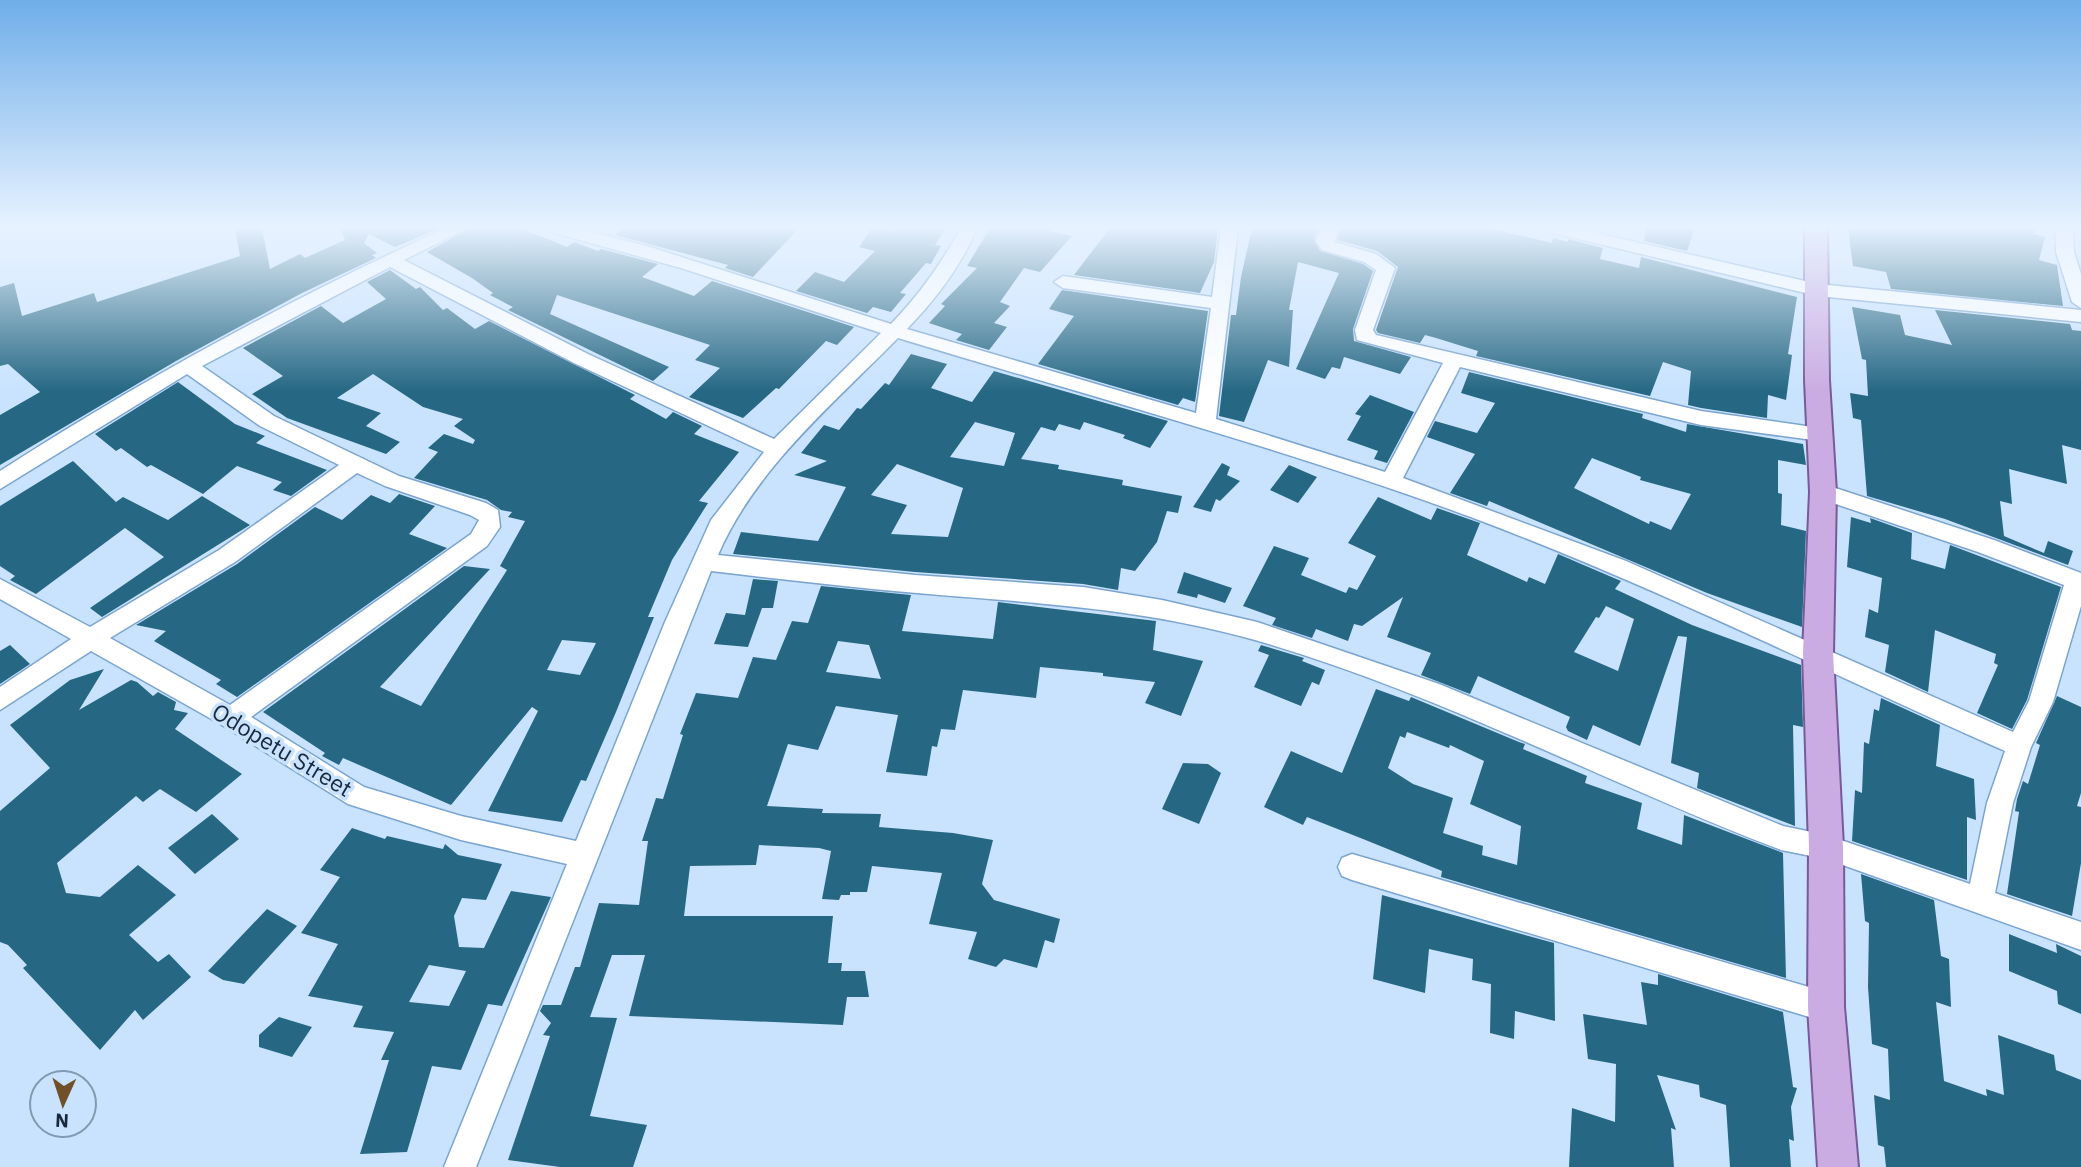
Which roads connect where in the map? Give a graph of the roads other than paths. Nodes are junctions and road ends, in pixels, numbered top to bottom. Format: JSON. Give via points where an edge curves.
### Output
{"nodes":[{"id":1,"x":342,"y":282,"type":"edge"},
{"id":2,"x":432,"y":282,"type":"edge"},
{"id":3,"x":746,"y":282,"type":"edge"},
{"id":4,"x":936,"y":282,"type":"edge"},
{"id":5,"x":1066,"y":282,"type":"edge"},
{"id":6,"x":1224,"y":282,"type":"edge"},
{"id":7,"x":1381,"y":282,"type":"edge"},
{"id":8,"x":1786,"y":282,"type":"edge"},
{"id":9,"x":1818,"y":282,"type":"edge"},
{"id":10,"x":2075,"y":282,"type":"edge"},
{"id":11,"x":1818,"y":290,"type":"junction"},
{"id":12,"x":2081,"y":302,"type":"edge"},
{"id":13,"x":1221,"y":304,"type":"junction"},
{"id":14,"x":2081,"y":316,"type":"edge"},
{"id":15,"x":897,"y":331,"type":"junction"},
{"id":16,"x":1455,"y":358,"type":"junction"},
{"id":17,"x":189,"y":366,"type":"junction"},
{"id":18,"x":1205,"y":423,"type":"junction"},
{"id":19,"x":1820,"y":434,"type":"junction"},
{"id":20,"x":777,"y":449,"type":"junction"},
{"id":21,"x":355,"y":464,"type":"junction"},
{"id":22,"x":0,"y":481,"type":"edge"},
{"id":23,"x":1390,"y":482,"type":"junction"},
{"id":24,"x":1823,"y":492,"type":"junction"},
{"id":25,"x":702,"y":562,"type":"junction"},
{"id":26,"x":2079,"y":581,"type":"edge"},
{"id":27,"x":0,"y":588,"type":"edge"},
{"id":28,"x":90,"y":639,"type":"junction"},
{"id":29,"x":1818,"y":653,"type":"junction"},
{"id":30,"x":0,"y":700,"type":"edge"},
{"id":31,"x":231,"y":718,"type":"junction"},
{"id":32,"x":2018,"y":746,"type":"junction"},
{"id":33,"x":1826,"y":847,"type":"junction"},
{"id":34,"x":586,"y":856,"type":"junction"},
{"id":35,"x":1352,"y":867,"type":"dead end"},
{"id":36,"x":1980,"y":901,"type":"junction"},
{"id":37,"x":2081,"y":936,"type":"edge"},
{"id":38,"x":1826,"y":1007,"type":"junction"},
{"id":39,"x":460,"y":1167,"type":"edge"},
{"id":40,"x":1838,"y":1167,"type":"edge"}],
"edges":[{"from":1,"to":17,"type":"street"},
{"from":2,"to":20,"type":"street","via":[[530,336]]},
{"from":3,"to":15,"type":"street"},
{"from":4,"to":15,"type":"street"},
{"from":5,"to":13,"type":"street"},
{"from":6,"to":13,"type":"street"},
{"from":7,"to":16,"type":"street","via":[[1364,336]]},
{"from":8,"to":11,"type":"street"},
{"from":9,"to":11,"type":"main road"},
{"from":10,"to":12,"type":"street"},
{"from":11,"to":14,"type":"street"},
{"from":11,"to":19,"type":"main road"},
{"from":13,"to":18,"type":"street"},
{"from":15,"to":18,"type":"street"},
{"from":15,"to":20,"type":"street"},
{"from":16,"to":19,"type":"street","via":[[1701,418]]},
{"from":16,"to":23,"type":"street"},
{"from":17,"to":21,"type":"street","via":[[267,421]]},
{"from":17,"to":22,"type":"street"},
{"from":18,"to":23,"type":"street"},
{"from":19,"to":24,"type":"main road"},
{"from":20,"to":25,"type":"street","via":[[722,520]]},
{"from":21,"to":28,"type":"street","via":[[227,556]]},
{"from":21,"to":31,"type":"street","via":[[478,509],[490,516],[489,527],[479,540]]},
{"from":23,"to":29,"type":"street","via":[[1484,514]]},
{"from":24,"to":26,"type":"street"},
{"from":24,"to":29,"type":"main road"},
{"from":25,"to":33,"type":"street","via":[[1083,596],[1257,631],[1430,691],[1781,838]]},
{"from":25,"to":34,"type":"street"},
{"from":26,"to":32,"type":"street","via":[[2041,702]]},
{"from":27,"to":28,"type":"street","name":"Odopetu Street"},
{"from":28,"to":30,"type":"street"},
{"from":28,"to":31,"type":"street","name":"Odopetu Street"},
{"from":29,"to":32,"type":"street"},
{"from":29,"to":33,"type":"main road"},
{"from":31,"to":34,"type":"street","name":"Odopetu Street","via":[[358,796],[461,828]]},
{"from":32,"to":36,"type":"street","via":[[2000,803]]},
{"from":33,"to":36,"type":"street"},
{"from":33,"to":38,"type":"main road"},
{"from":34,"to":39,"type":"street"},
{"from":35,"to":38,"type":"street"},
{"from":36,"to":37,"type":"street"},
{"from":38,"to":40,"type":"main road"}]}
